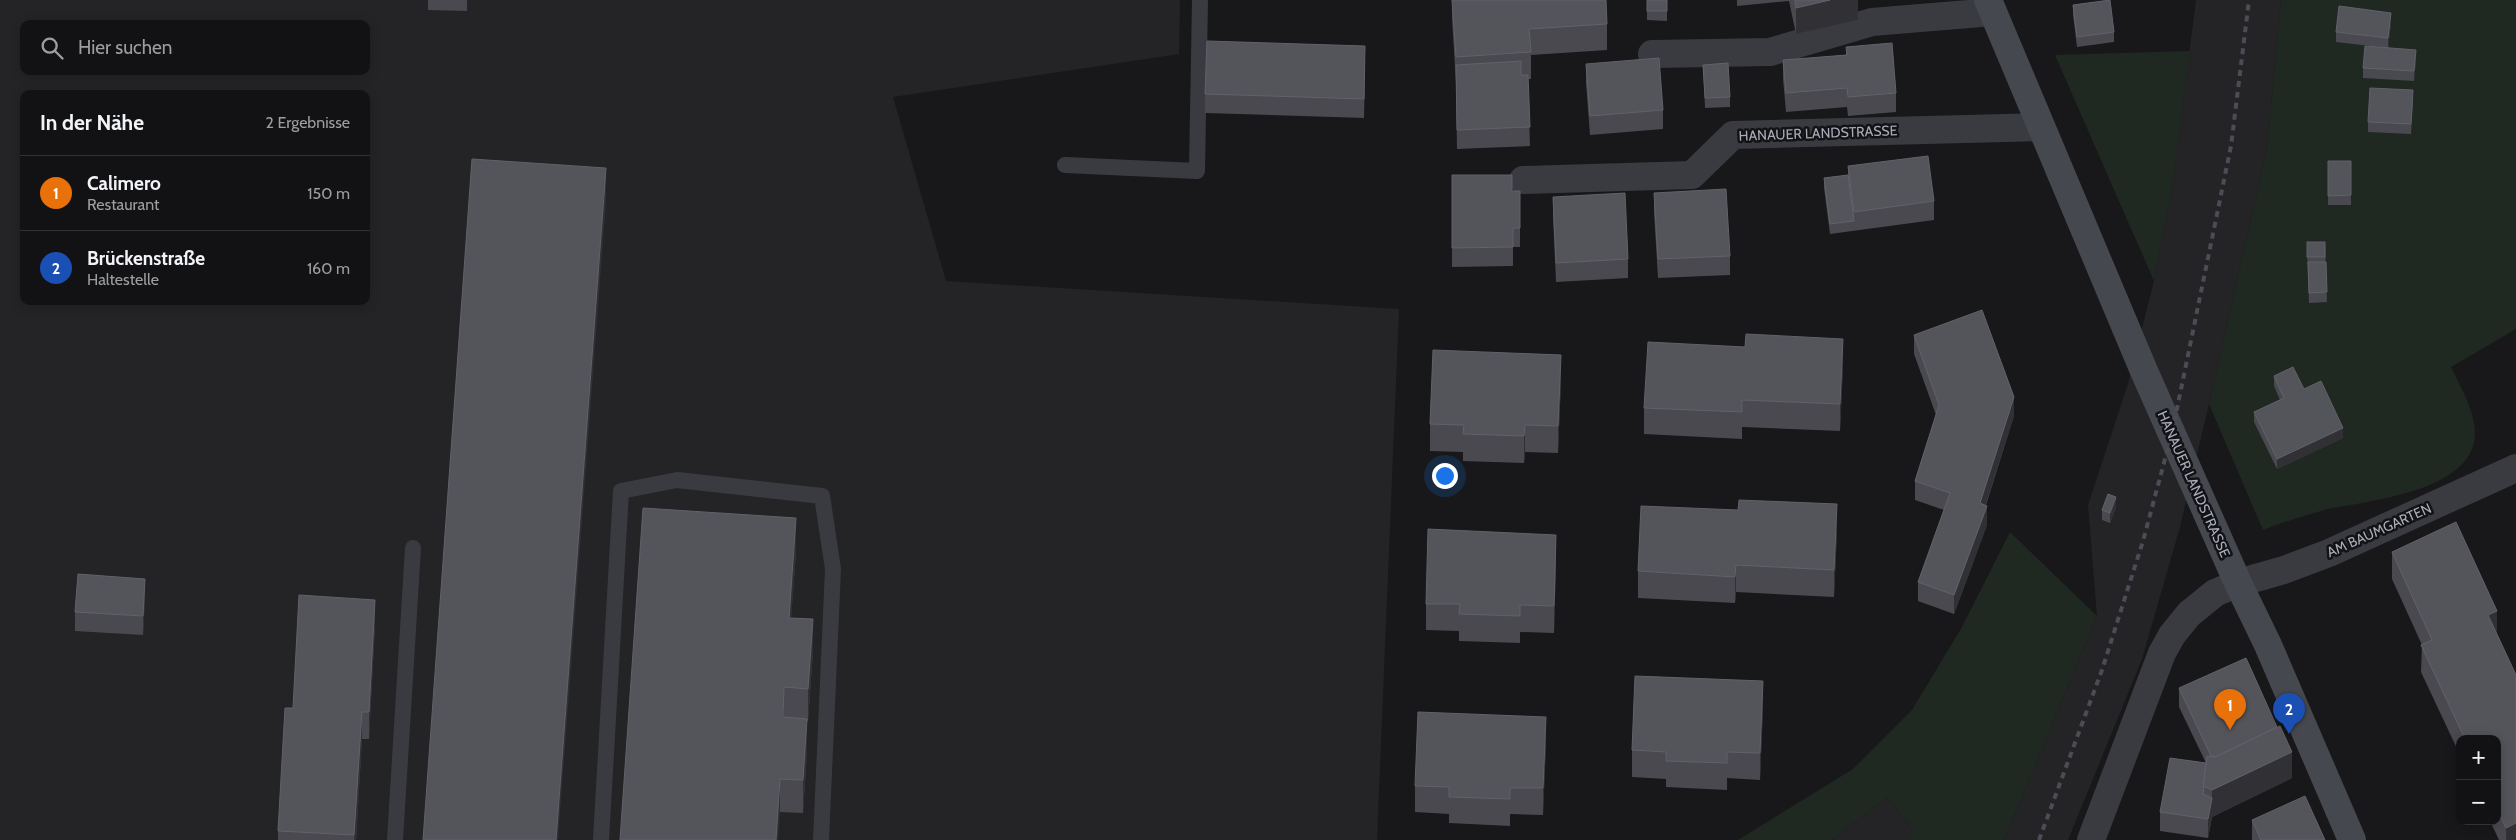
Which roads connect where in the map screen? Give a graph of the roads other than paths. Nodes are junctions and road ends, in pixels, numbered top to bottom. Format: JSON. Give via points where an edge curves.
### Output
{"nodes":[{"id":1,"x":1200,"y":0,"type":"edge"},
{"id":2,"x":1990,"y":6,"type":"edge"},
{"id":3,"x":1652,"y":54,"type":"dead end"},
{"id":4,"x":2040,"y":127,"type":"junction"},
{"id":5,"x":1065,"y":166,"type":"dead end"},
{"id":6,"x":1523,"y":180,"type":"dead end"},
{"id":7,"x":2516,"y":468,"type":"edge"},
{"id":8,"x":413,"y":548,"type":"dead end"},
{"id":9,"x":2238,"y":583,"type":"junction"},
{"id":10,"x":395,"y":840,"type":"edge"},
{"id":11,"x":601,"y":840,"type":"edge"},
{"id":12,"x":821,"y":840,"type":"edge"},
{"id":13,"x":2091,"y":840,"type":"edge"},
{"id":14,"x":2352,"y":840,"type":"edge"}],
"edges":[{"from":1,"to":5,"type":"lane","via":[[1197,171]]},
{"from":2,"to":3,"type":"street","name":"HANAUER LANDSTRASSE","via":[[1872,22],[1770,52]]},
{"from":2,"to":4,"type":"street","name":"HANAUER LANDSTRASSE"},
{"from":4,"to":6,"type":"street","name":"HANAUER LANDSTRASSE","via":[[1733,135],[1692,175]]},
{"from":4,"to":9,"type":"street","name":"HANAUER LANDSTRASSE"},
{"from":7,"to":9,"type":"street","name":"AM BAUMGARTEN","via":[[2329,553]]},
{"from":8,"to":10,"type":"lane"},
{"from":9,"to":13,"type":"street","name":"AM BAUMGARTEN","via":[[2216,593],[2189,614],[2172,635],[2162,653]]},
{"from":9,"to":14,"type":"street","name":"HANAUER LANDSTRASSE"},
{"from":11,"to":12,"type":"lane","via":[[621,492],[677,480],[822,496],[833,569]]}]}
